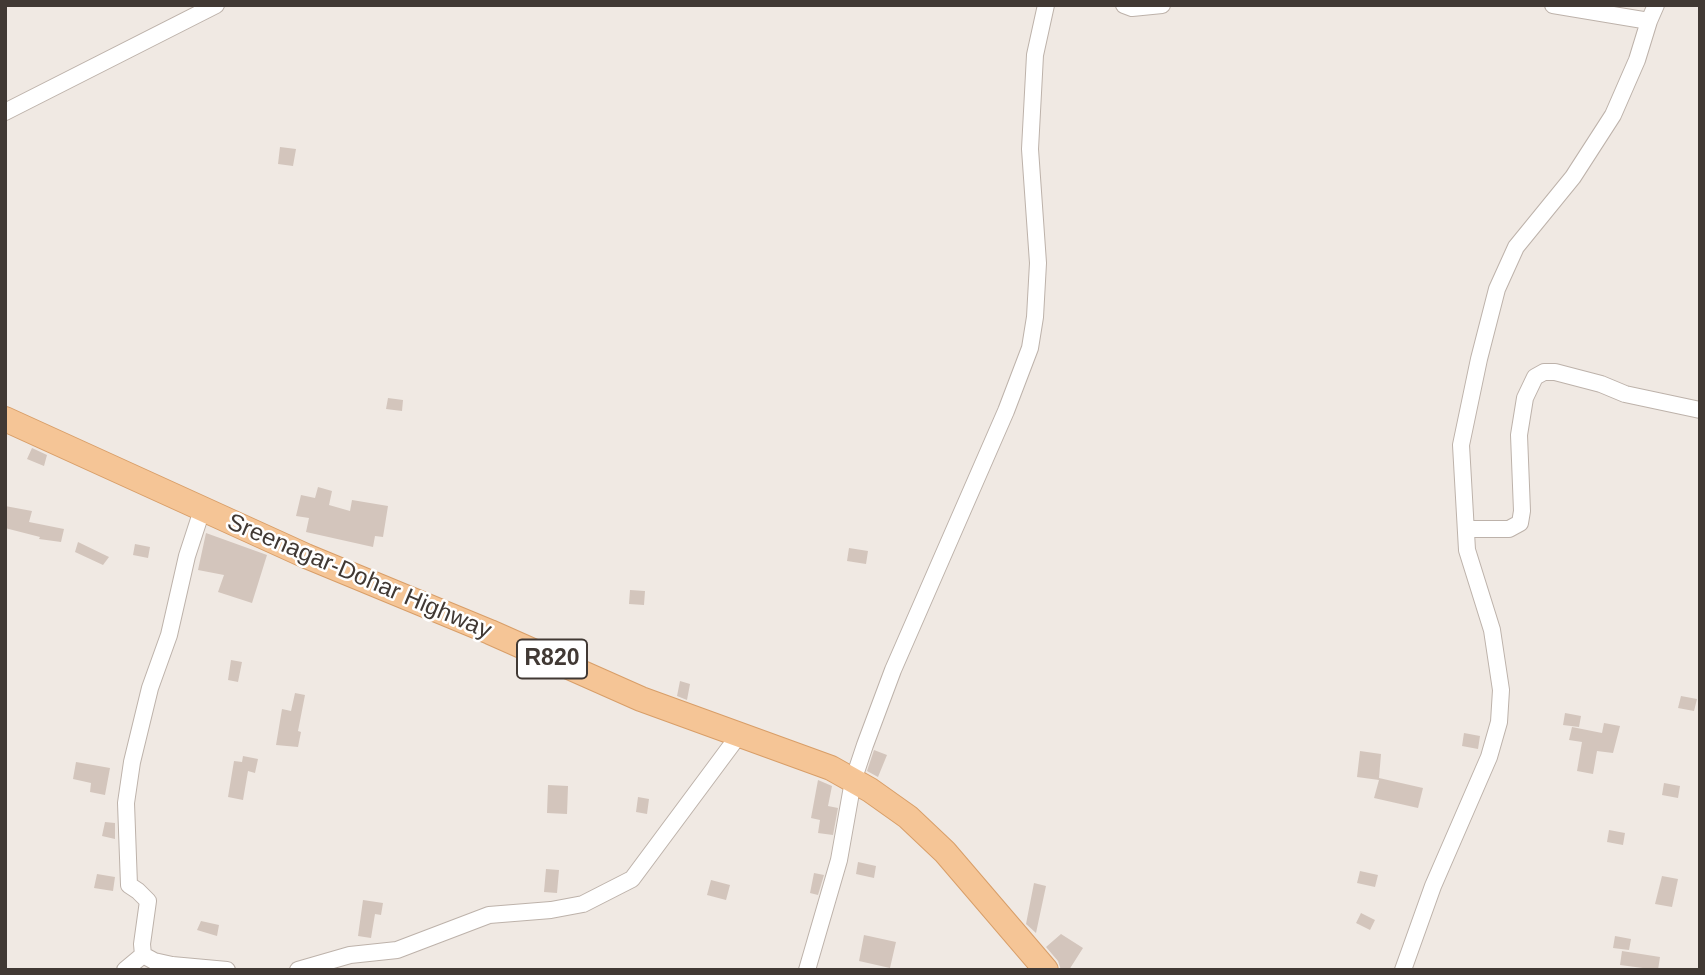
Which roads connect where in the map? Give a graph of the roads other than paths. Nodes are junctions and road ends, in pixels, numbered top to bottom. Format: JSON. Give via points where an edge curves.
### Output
{"nodes":[{"id":1,"x":216,"y":5,"type":"edge"},
{"id":2,"x":1046,"y":5,"type":"edge"},
{"id":3,"x":1124,"y":5,"type":"edge"},
{"id":4,"x":1162,"y":5,"type":"edge"},
{"id":5,"x":1553,"y":5,"type":"edge"},
{"id":6,"x":1656,"y":5,"type":"edge"},
{"id":7,"x":1649,"y":21,"type":"junction"},
{"id":8,"x":5,"y":112,"type":"edge"},
{"id":9,"x":1700,"y":410,"type":"edge"},
{"id":10,"x":5,"y":419,"type":"edge"},
{"id":11,"x":202,"y":510,"type":"junction"},
{"id":12,"x":1466,"y":529,"type":"junction"},
{"id":13,"x":739,"y":735,"type":"junction"},
{"id":14,"x":853,"y":780,"type":"junction"},
{"id":15,"x":144,"y":956,"type":"junction"},
{"id":16,"x":125,"y":970,"type":"edge"},
{"id":17,"x":227,"y":970,"type":"edge"},
{"id":18,"x":298,"y":970,"type":"edge"},
{"id":19,"x":807,"y":970,"type":"edge"},
{"id":20,"x":1046,"y":970,"type":"edge"},
{"id":21,"x":1403,"y":970,"type":"edge"}],
"edges":[{"from":1,"to":8,"type":"street"},
{"from":2,"to":14,"type":"street","via":[[1035,55],[1030,149],[1038,263],[1030,348],[893,670]]},
{"from":3,"to":4,"type":"street"},
{"from":5,"to":7,"type":"street"},
{"from":6,"to":7,"type":"street"},
{"from":7,"to":12,"type":"street","via":[[1613,115],[1573,177],[1516,247],[1497,289],[1461,445]]},
{"from":9,"to":12,"type":"street","via":[[1544,372],[1535,377],[1525,398],[1519,435],[1520,523],[1509,529]]},
{"from":10,"to":11,"type":"main road","name":"Sreenagar-Dohar Highway","number":"R820"},
{"from":11,"to":13,"type":"main road","name":"Sreenagar-Dohar Highway","number":"R820","via":[[641,699]]},
{"from":11,"to":15,"type":"street","via":[[150,688],[126,803],[129,884],[148,901]]},
{"from":12,"to":21,"type":"street","via":[[1467,550],[1492,630],[1501,690],[1499,722]]},
{"from":13,"to":14,"type":"main road","name":"Sreenagar-Dohar Highway","number":"R820"},
{"from":13,"to":18,"type":"street","via":[[632,879],[583,904],[489,915],[397,950],[350,955]]},
{"from":14,"to":19,"type":"street","via":[[839,860]]},
{"from":14,"to":20,"type":"main road","name":"Sreenagar-Dohar Highway","number":"R820","via":[[908,817],[945,852]]},
{"from":15,"to":16,"type":"street"},
{"from":15,"to":17,"type":"street","via":[[172,965]]}]}
